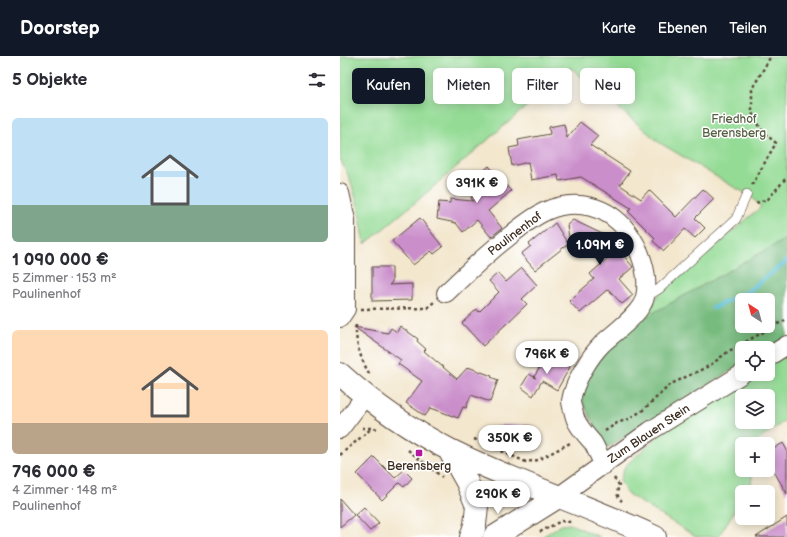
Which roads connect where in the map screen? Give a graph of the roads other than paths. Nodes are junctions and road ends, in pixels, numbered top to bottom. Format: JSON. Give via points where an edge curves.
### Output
{"nodes":[{"id":1,"x":340,"y":193,"type":"edge"},
{"id":2,"x":747,"y":194,"type":"road end"},
{"id":3,"x":446,"y":293,"type":"road end"},
{"id":4,"x":645,"y":297,"type":"junction"},
{"id":5,"x":347,"y":312,"type":"edge"},
{"id":6,"x":787,"y":345,"type":"edge"},
{"id":7,"x":775,"y":353,"type":"edge"},
{"id":8,"x":340,"y":374,"type":"edge"},
{"id":9,"x":735,"y":378,"type":"edge"},
{"id":10,"x":369,"y":388,"type":"junction"},
{"id":11,"x":340,"y":429,"type":"edge"},
{"id":12,"x":450,"y":450,"type":"junction"},
{"id":13,"x":604,"y":465,"type":"junction"},
{"id":14,"x":558,"y":496,"type":"junction"},
{"id":15,"x":471,"y":537,"type":"edge"},
{"id":16,"x":494,"y":537,"type":"edge"},
{"id":17,"x":654,"y":537,"type":"edge"}],
"edges":[{"from":1,"to":5,"type":"street","via":[[346,220]]},
{"from":2,"to":4,"type":"lane","via":[[736,220],[659,288]]},
{"from":3,"to":4,"type":"street","name":"Paulinenhof","via":[[484,257],[532,219],[558,206],[572,204],[591,206],[607,213],[626,229],[640,255],[644,271]]},
{"from":4,"to":13,"type":"street","via":[[637,312],[601,345],[579,376],[571,403],[577,423],[593,444]]},
{"from":6,"to":7,"type":"street"},
{"from":8,"to":10,"type":"main road"},
{"from":9,"to":13,"type":"street","name":"Zum Blauen Stein","via":[[650,431]]},
{"from":10,"to":11,"type":"street"},
{"from":10,"to":12,"type":"main road","via":[[406,425]]},
{"from":12,"to":14,"type":"main road","via":[[487,468]]},
{"from":12,"to":15,"type":"main road","via":[[477,506]]},
{"from":13,"to":14,"type":"street","name":"Zum Blauen Stein"},
{"from":14,"to":16,"type":"main road"},
{"from":14,"to":17,"type":"main road"}]}
